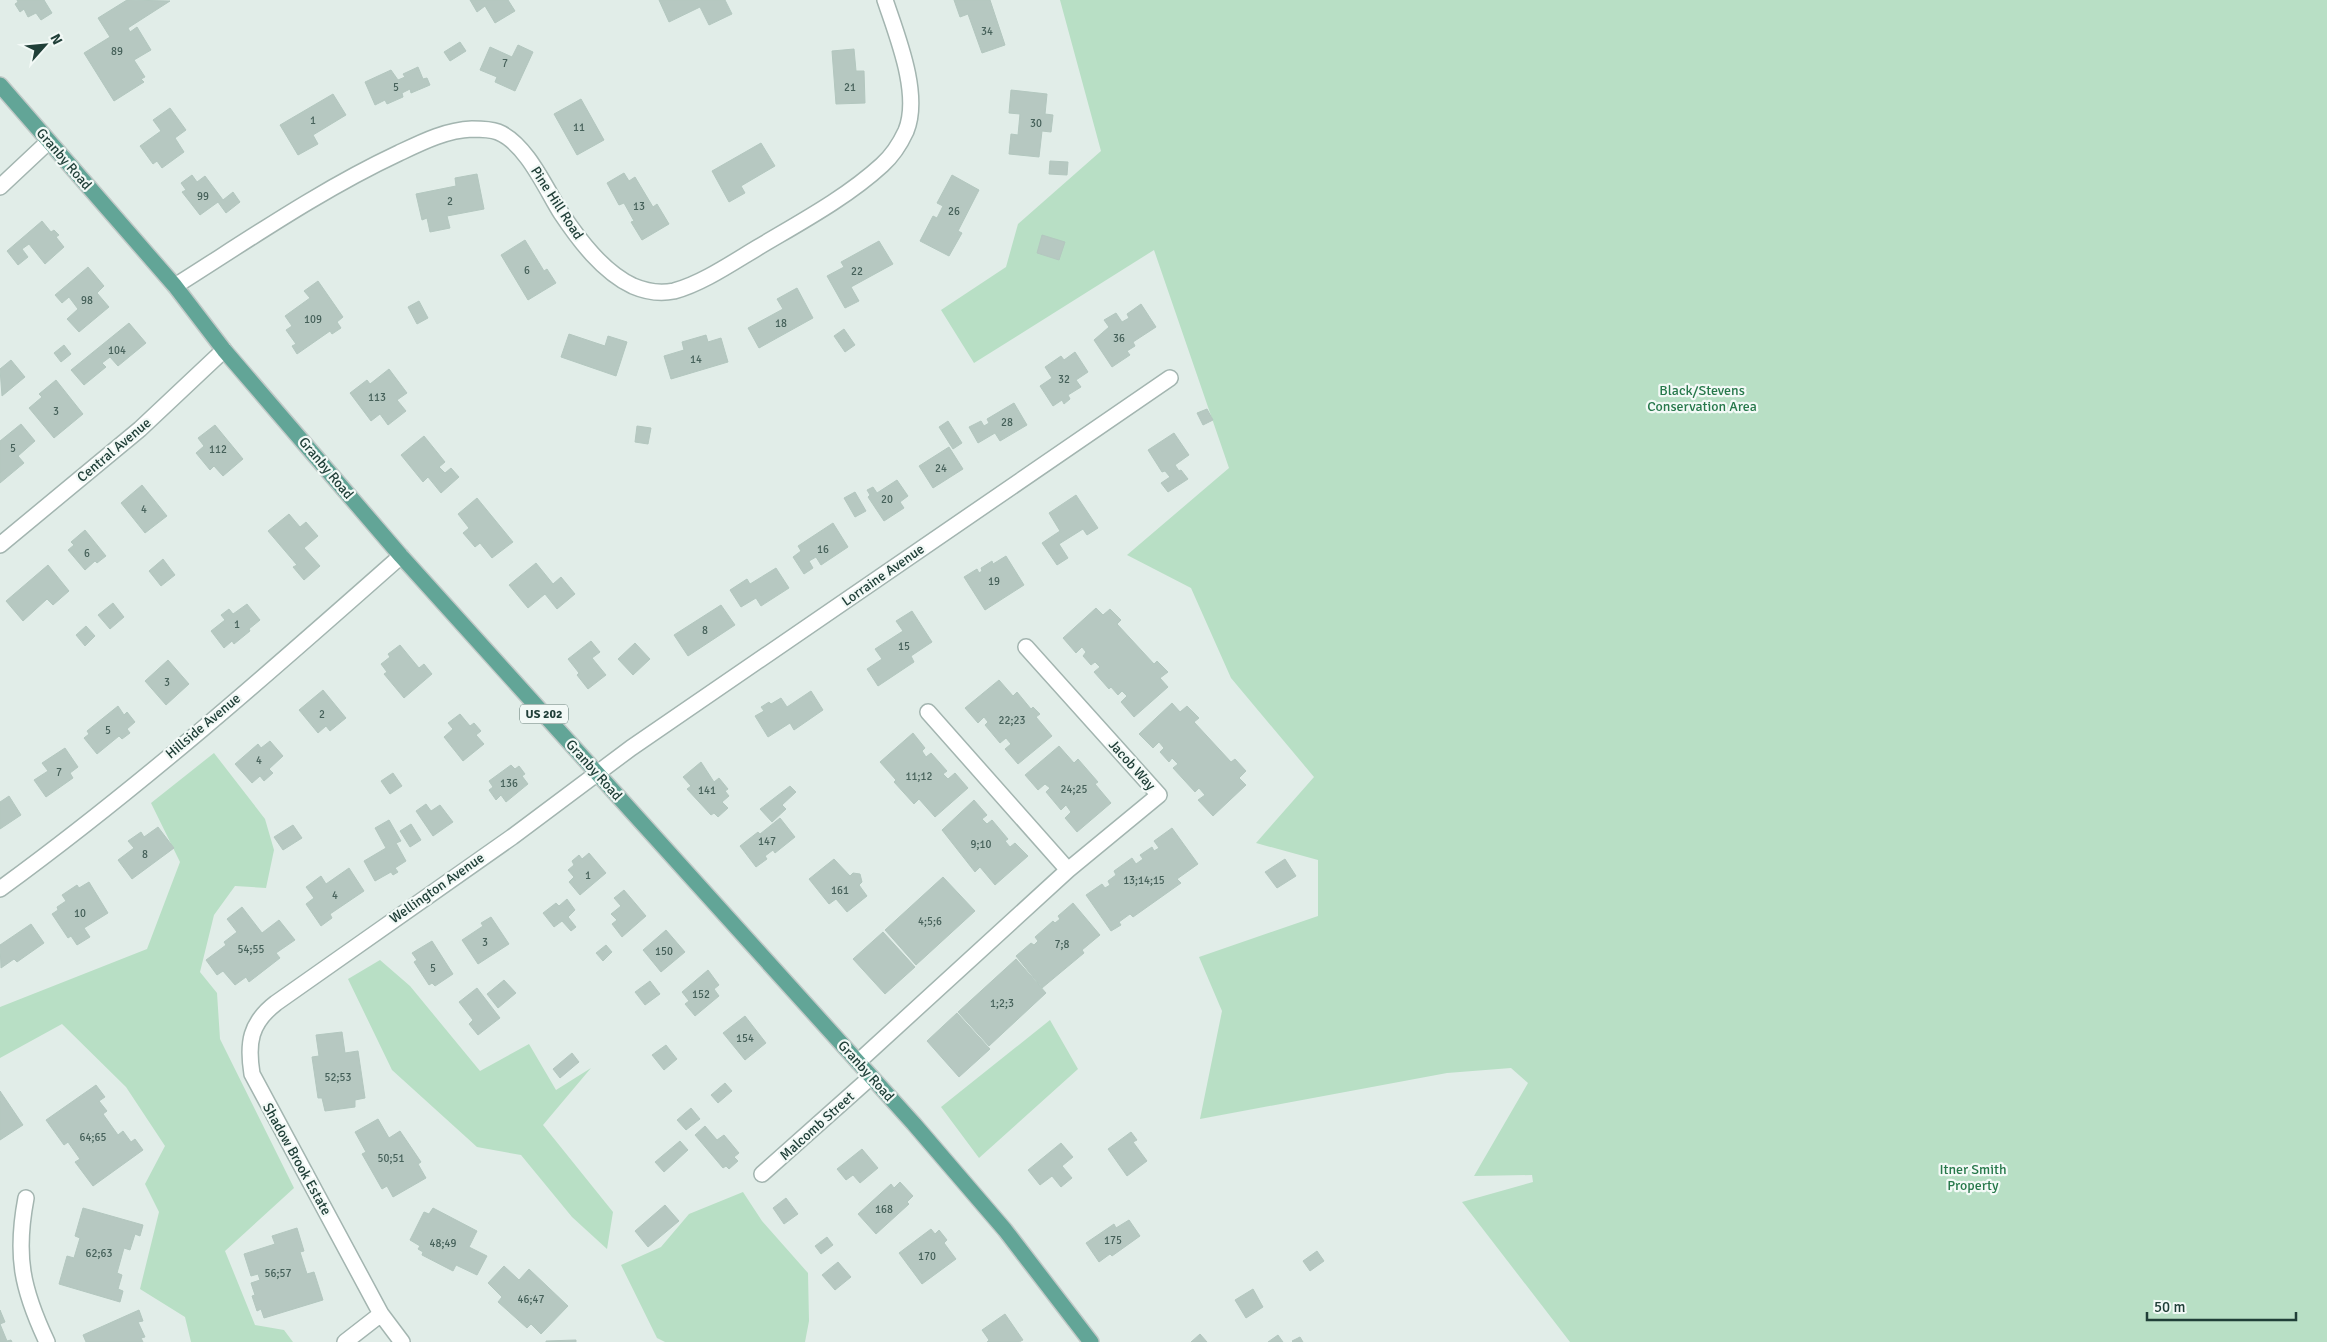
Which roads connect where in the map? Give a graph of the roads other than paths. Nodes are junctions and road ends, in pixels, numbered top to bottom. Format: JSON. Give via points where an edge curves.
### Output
{"nodes":[{"id":1,"x":885,"y":0,"type":"edge"},
{"id":2,"x":0,"y":84,"type":"edge"},
{"id":3,"x":48,"y":142,"type":"junction"},
{"id":4,"x":0,"y":187,"type":"edge"},
{"id":5,"x":175,"y":286,"type":"junction"},
{"id":6,"x":224,"y":350,"type":"junction"},
{"id":7,"x":1170,"y":378,"type":"dead end"},
{"id":8,"x":0,"y":545,"type":"edge"},
{"id":9,"x":401,"y":556,"type":"junction"},
{"id":10,"x":1026,"y":647,"type":"dead end"},
{"id":11,"x":928,"y":712,"type":"dead end"},
{"id":12,"x":597,"y":774,"type":"junction"},
{"id":13,"x":1068,"y":870,"type":"junction"},
{"id":14,"x":0,"y":889,"type":"edge"},
{"id":15,"x":276,"y":1003,"type":"joint"},
{"id":16,"x":858,"y":1062,"type":"junction"},
{"id":17,"x":871,"y":1076,"type":"junction"},
{"id":18,"x":762,"y":1174,"type":"dead end"},
{"id":19,"x":26,"y":1198,"type":"dead end"},
{"id":20,"x":381,"y":1314,"type":"junction"},
{"id":21,"x":46,"y":1342,"type":"edge"},
{"id":22,"x":345,"y":1342,"type":"edge"},
{"id":23,"x":402,"y":1342,"type":"edge"},
{"id":24,"x":1091,"y":1342,"type":"edge"}],
"edges":[{"from":1,"to":5,"type":"street","name":"Pine Hill Road","via":[[897,34],[911,99],[906,130],[893,153],[884,164],[847,192],[724,268],[675,291],[647,291],[612,273],[566,220],[528,159],[509,139],[485,129],[439,135],[380,162]]},
{"from":2,"to":3,"type":"main road","name":"Granby Road","number":"US 202"},
{"from":3,"to":4,"type":"street"},
{"from":3,"to":5,"type":"main road","name":"Granby Road","number":"US 202"},
{"from":5,"to":6,"type":"main road","name":"Granby Road","number":"US 202"},
{"from":6,"to":8,"type":"street","name":"Central Avenue","via":[[140,429]]},
{"from":6,"to":9,"type":"main road","name":"Granby Road","number":"US 202"},
{"from":7,"to":12,"type":"street","name":"Lorraine Avenue"},
{"from":9,"to":12,"type":"main road","name":"Granby Road","number":"US 202"},
{"from":9,"to":14,"type":"street","name":"Hillside Avenue","via":[[270,672],[48,854]]},
{"from":10,"to":13,"type":"street","name":"Jacob Way","via":[[1159,795]]},
{"from":11,"to":13,"type":"street"},
{"from":12,"to":15,"type":"street","name":"Wellington Avenue"},
{"from":12,"to":16,"type":"main road","name":"Granby Road","number":"US 202"},
{"from":13,"to":16,"type":"street","name":"Jacob Way"},
{"from":15,"to":20,"type":"street","name":"Shadow Brook Estate","via":[[258,1019],[252,1033],[249,1054],[252,1074]]},
{"from":16,"to":17,"type":"main road","name":"Granby Road","number":"US 202"},
{"from":17,"to":18,"type":"street","name":"Malcomb Street"},
{"from":17,"to":24,"type":"main road","name":"Granby Road","number":"US 202","via":[[1005,1230]]},
{"from":19,"to":21,"type":"street","via":[[20,1228],[21,1266],[32,1309]]},
{"from":20,"to":22,"type":"street"},
{"from":20,"to":23,"type":"street","name":"Shadow Brook Estate"}]}
